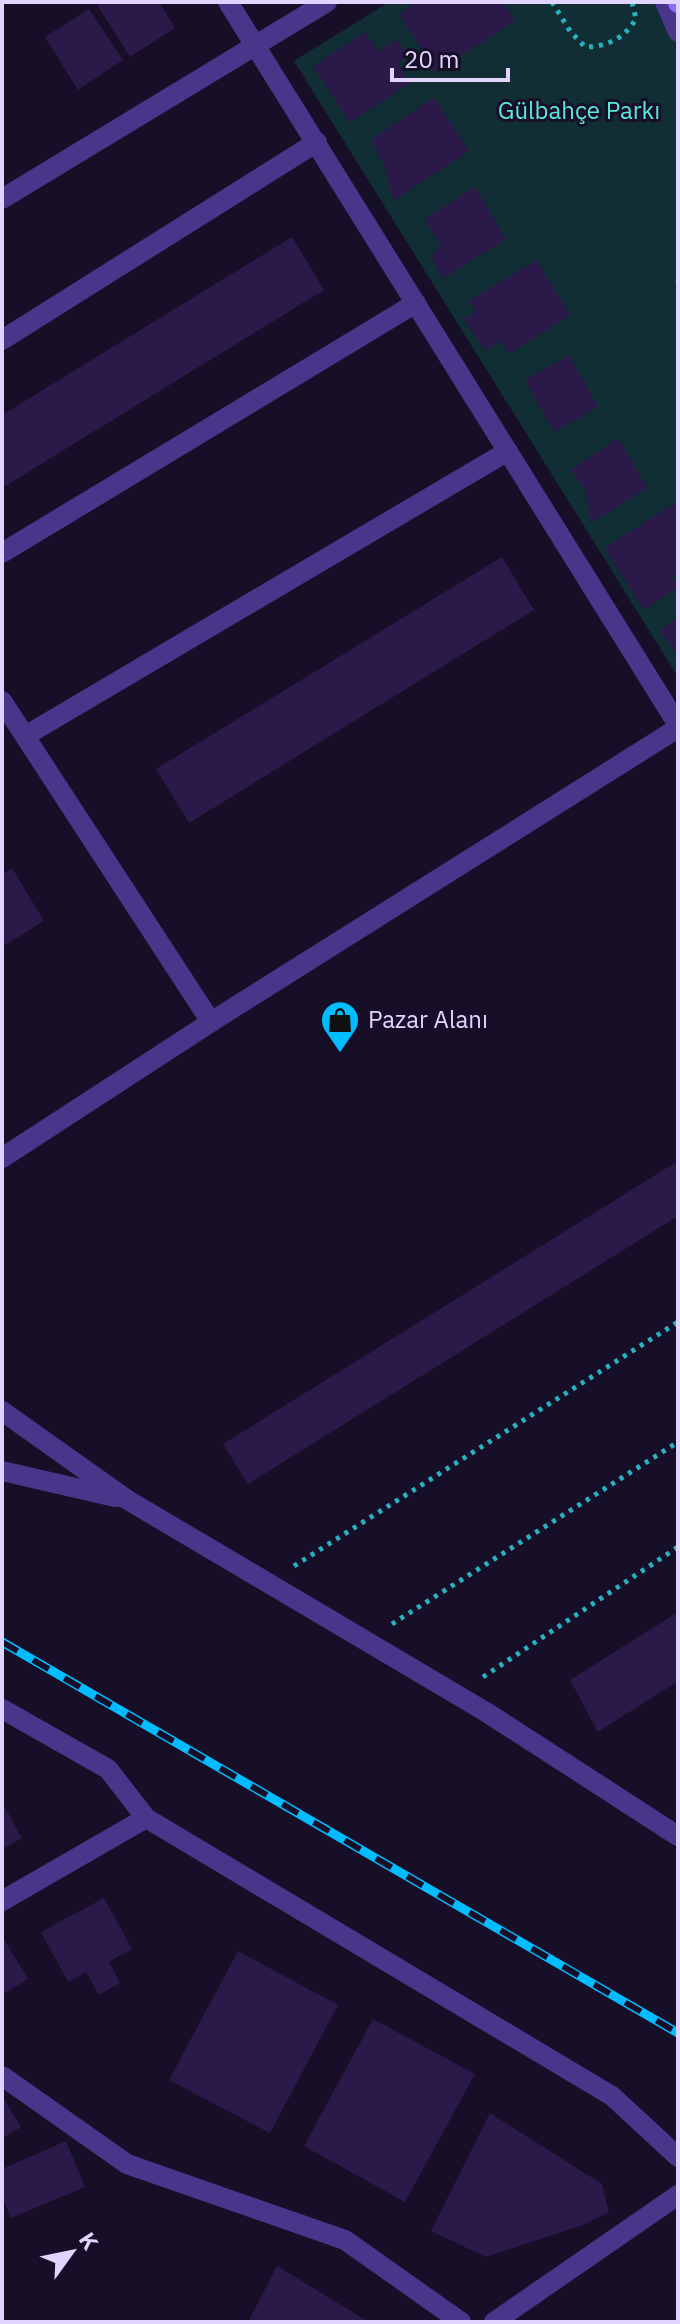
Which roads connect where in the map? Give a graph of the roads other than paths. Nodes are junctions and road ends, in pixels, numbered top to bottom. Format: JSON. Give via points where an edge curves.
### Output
{"nodes":[{"id":1,"x":228,"y":2,"type":"edge"},
{"id":2,"x":327,"y":2,"type":"edge"},
{"id":3,"x":665,"y":2,"type":"edge"},
{"id":4,"x":678,"y":32,"type":"edge"},
{"id":5,"x":256,"y":44,"type":"junction"},
{"id":6,"x":317,"y":142,"type":"junction"},
{"id":7,"x":2,"y":199,"type":"edge"},
{"id":8,"x":416,"y":303,"type":"junction"},
{"id":9,"x":2,"y":340,"type":"edge"},
{"id":10,"x":508,"y":451,"type":"junction"},
{"id":11,"x":2,"y":553,"type":"edge"},
{"id":12,"x":2,"y":701,"type":"edge"},
{"id":13,"x":678,"y":727,"type":"edge"},
{"id":14,"x":25,"y":736,"type":"junction"},
{"id":15,"x":211,"y":1022,"type":"junction"},
{"id":16,"x":2,"y":1158,"type":"edge"},
{"id":17,"x":2,"y":1411,"type":"edge"},
{"id":18,"x":2,"y":1471,"type":"edge"},
{"id":19,"x":126,"y":1499,"type":"junction"},
{"id":20,"x":2,"y":1709,"type":"edge"},
{"id":21,"x":146,"y":1818,"type":"junction"},
{"id":22,"x":678,"y":1836,"type":"edge"},
{"id":23,"x":2,"y":1901,"type":"edge"},
{"id":24,"x":2,"y":2076,"type":"edge"},
{"id":25,"x":678,"y":2157,"type":"edge"},
{"id":26,"x":678,"y":2195,"type":"edge"},
{"id":27,"x":461,"y":2322,"type":"edge"},
{"id":28,"x":494,"y":2322,"type":"edge"}],
"edges":[{"from":1,"to":5,"type":"street"},
{"from":2,"to":5,"type":"street"},
{"from":3,"to":4,"type":"street"},
{"from":5,"to":6,"type":"street"},
{"from":5,"to":7,"type":"street"},
{"from":6,"to":8,"type":"street"},
{"from":6,"to":9,"type":"street"},
{"from":8,"to":10,"type":"street"},
{"from":8,"to":11,"type":"street"},
{"from":10,"to":13,"type":"street"},
{"from":10,"to":14,"type":"street"},
{"from":12,"to":14,"type":"street"},
{"from":13,"to":15,"type":"street"},
{"from":14,"to":15,"type":"street"},
{"from":15,"to":16,"type":"street"},
{"from":17,"to":19,"type":"street"},
{"from":18,"to":19,"type":"street"},
{"from":19,"to":22,"type":"street","via":[[457,1695]]},
{"from":20,"to":21,"type":"street","via":[[108,1769]]},
{"from":21,"to":23,"type":"street"},
{"from":21,"to":25,"type":"street","via":[[612,2096]]},
{"from":24,"to":27,"type":"street","via":[[127,2164],[345,2240]]},
{"from":26,"to":28,"type":"street"}]}
